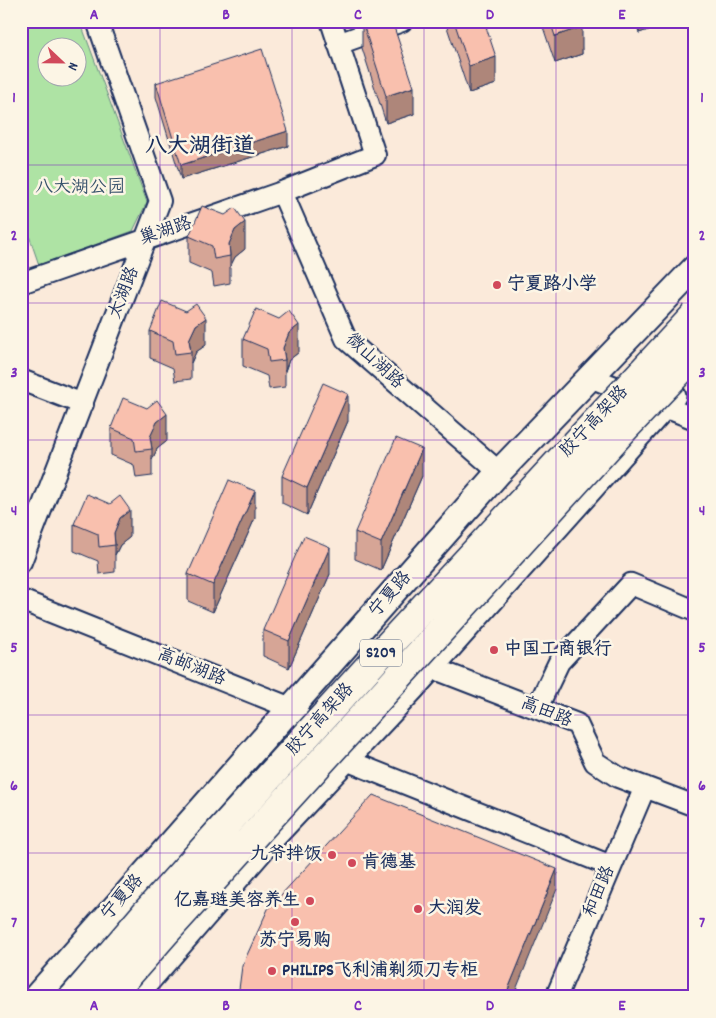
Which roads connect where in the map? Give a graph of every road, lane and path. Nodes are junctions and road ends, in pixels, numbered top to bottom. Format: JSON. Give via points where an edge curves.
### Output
{"nodes":[{"id":1,"x":97,"y":21,"type":"edge"},
{"id":2,"x":331,"y":21,"type":"edge"},
{"id":3,"x":402,"y":21,"type":"edge"},
{"id":4,"x":338,"y":44,"type":"junction"},
{"id":5,"x":282,"y":192,"type":"junction"},
{"id":6,"x":146,"y":239,"type":"junction"},
{"id":7,"x":695,"y":268,"type":"edge"},
{"id":8,"x":21,"y":283,"type":"edge"},
{"id":9,"x":695,"y":315,"type":"edge"},
{"id":10,"x":695,"y":355,"type":"edge"},
{"id":11,"x":695,"y":374,"type":"edge"},
{"id":12,"x":590,"y":376,"type":"junction"},
{"id":13,"x":21,"y":380,"type":"edge"},
{"id":14,"x":83,"y":404,"type":"junction"},
{"id":15,"x":664,"y":406,"type":"junction"},
{"id":16,"x":695,"y":419,"type":"edge"},
{"id":17,"x":499,"y":472,"type":"junction"},
{"id":18,"x":21,"y":562,"type":"edge"},
{"id":19,"x":21,"y":600,"type":"edge"},
{"id":20,"x":695,"y":611,"type":"edge"},
{"id":21,"x":430,"y":667,"type":"junction"},
{"id":22,"x":292,"y":708,"type":"junction"},
{"id":23,"x":537,"y":708,"type":"junction"},
{"id":24,"x":346,"y":760,"type":"junction"},
{"id":25,"x":645,"y":787,"type":"junction"},
{"id":26,"x":695,"y":806,"type":"edge"},
{"id":27,"x":611,"y":866,"type":"junction"},
{"id":28,"x":36,"y":997,"type":"edge"},
{"id":29,"x":74,"y":997,"type":"edge"},
{"id":30,"x":109,"y":997,"type":"edge"},
{"id":31,"x":134,"y":997,"type":"edge"},
{"id":32,"x":556,"y":997,"type":"edge"}],
"edges":[{"from":1,"to":6,"type":"street","name":"太湖路","via":[[160,201]]},
{"from":2,"to":4,"type":"street"},
{"from":3,"to":4,"type":"street"},
{"from":4,"to":5,"type":"street","name":"巢湖路","via":[[375,155]]},
{"from":5,"to":6,"type":"street","name":"巢湖路"},
{"from":5,"to":17,"type":"street","name":"微山湖路","via":[[346,340]]},
{"from":6,"to":8,"type":"street","name":"巢湖路"},
{"from":6,"to":14,"type":"street","name":"太湖路"},
{"from":7,"to":12,"type":"main road","name":"宁夏路"},
{"from":9,"to":29,"type":"highway","name":"胶宁高架路","number":"S209","bridge":true,"via":[[377,658]]},
{"from":10,"to":30,"type":"highway","name":"胶宁高架路","number":"S209","bridge":true},
{"from":11,"to":15,"type":"main road"},
{"from":12,"to":15,"type":"street"},
{"from":12,"to":17,"type":"main road","name":"宁夏路"},
{"from":13,"to":14,"type":"street"},
{"from":14,"to":18,"type":"street","name":"太湖路"},
{"from":15,"to":16,"type":"street"},
{"from":15,"to":21,"type":"main road"},
{"from":17,"to":22,"type":"main road","name":"宁夏路"},
{"from":19,"to":22,"type":"street","name":"高邮湖路"},
{"from":20,"to":23,"type":"street","via":[[631,584],[559,662]]},
{"from":21,"to":23,"type":"street","name":"高田路"},
{"from":21,"to":24,"type":"main road"},
{"from":22,"to":24,"type":"street","name":"高邮湖路"},
{"from":22,"to":28,"type":"main road","name":"宁夏路"},
{"from":23,"to":25,"type":"street","name":"高田路","via":[[577,724],[595,762],[618,777]]},
{"from":24,"to":27,"type":"street"},
{"from":24,"to":31,"type":"main road","via":[[264,846]]},
{"from":25,"to":26,"type":"street","name":"高田路"},
{"from":25,"to":27,"type":"street","name":"和田路"},
{"from":27,"to":32,"type":"street","name":"和田路"}]}
